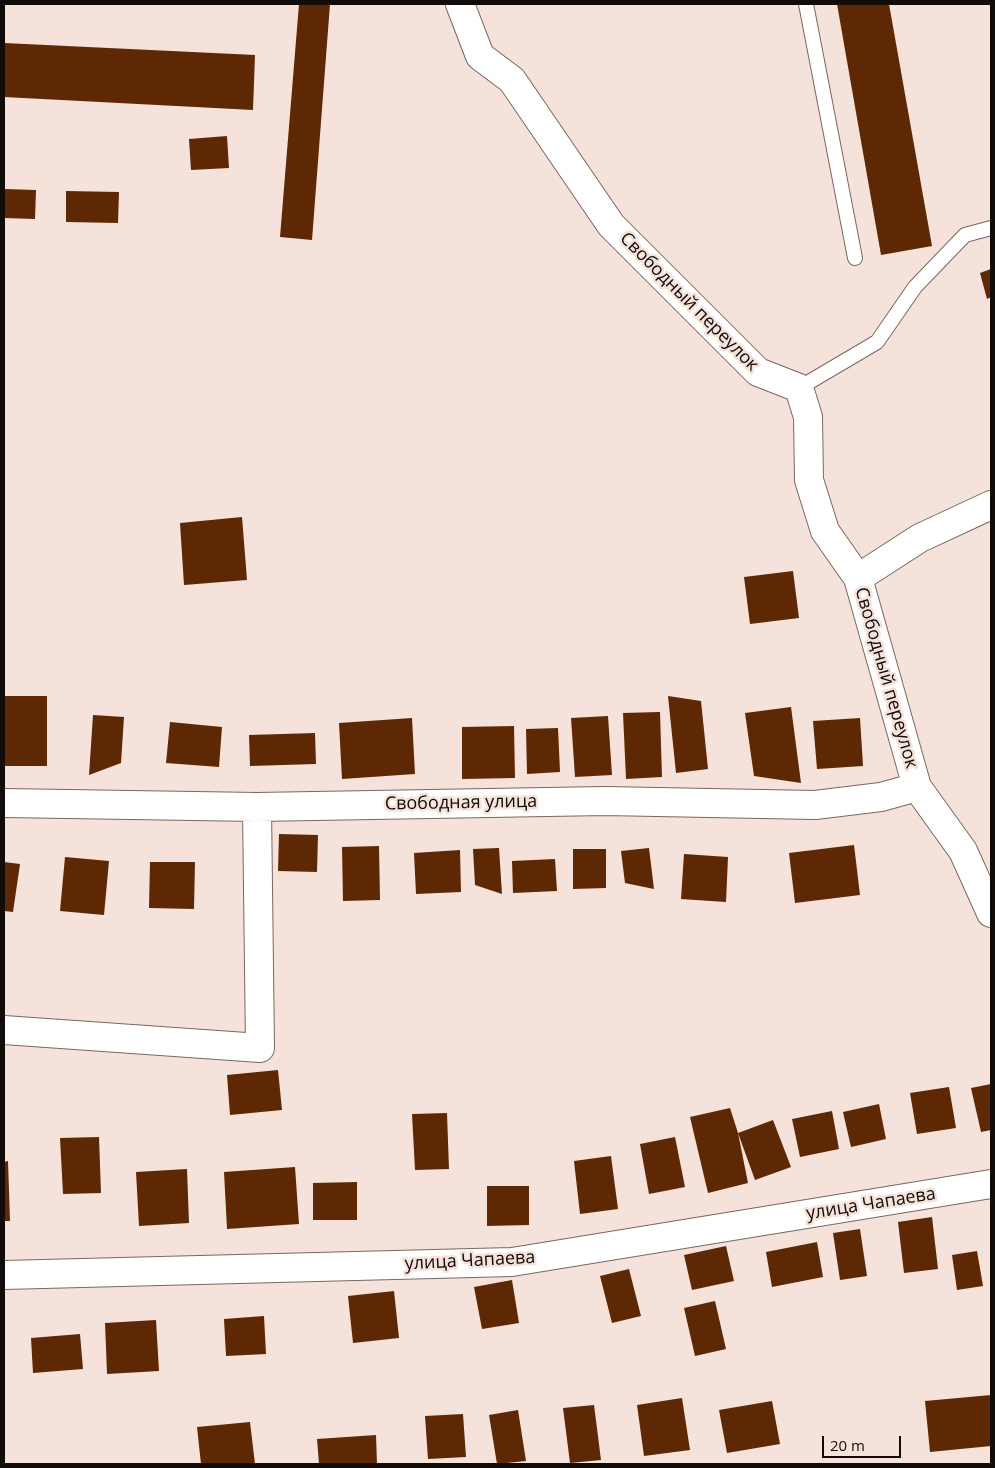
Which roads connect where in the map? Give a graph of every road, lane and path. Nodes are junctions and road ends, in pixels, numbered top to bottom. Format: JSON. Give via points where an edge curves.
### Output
{"nodes":[{"id":1,"x":460,"y":4,"type":"edge"},
{"id":2,"x":806,"y":4,"type":"edge"},
{"id":3,"x":991,"y":228,"type":"edge"},
{"id":4,"x":855,"y":258,"type":"dead end"},
{"id":5,"x":799,"y":388,"type":"junction"},
{"id":6,"x":991,"y":505,"type":"edge"},
{"id":7,"x":858,"y":578,"type":"junction"},
{"id":8,"x":917,"y":787,"type":"junction"},
{"id":9,"x":4,"y":803,"type":"edge"},
{"id":10,"x":257,"y":807,"type":"junction"},
{"id":11,"x":991,"y":913,"type":"edge"},
{"id":12,"x":4,"y":1030,"type":"edge"},
{"id":13,"x":991,"y":1184,"type":"edge"},
{"id":14,"x":4,"y":1275,"type":"edge"}],
"edges":[{"from":1,"to":5,"type":"street","name":"Свободный переулок","via":[[480,56],[512,80],[611,225],[758,372]]},
{"from":2,"to":4,"type":"lane"},
{"from":3,"to":5,"type":"lane","via":[[965,235],[915,288],[877,342]]},
{"from":5,"to":7,"type":"street","name":"Свободный переулок","via":[[808,417],[810,480],[822,522]]},
{"from":6,"to":7,"type":"street","via":[[920,538]]},
{"from":7,"to":8,"type":"street","name":"Свободный переулок"},
{"from":8,"to":10,"type":"street","name":"Свободная улица","via":[[881,797],[815,805],[605,801]]},
{"from":8,"to":11,"type":"street","name":"Свободный переулок","via":[[963,851]]},
{"from":9,"to":10,"type":"street","name":"Свободная улица"},
{"from":10,"to":12,"type":"street","via":[[260,1048]]},
{"from":13,"to":14,"type":"street","name":"улица Чапаева","via":[[512,1262]]}]}
